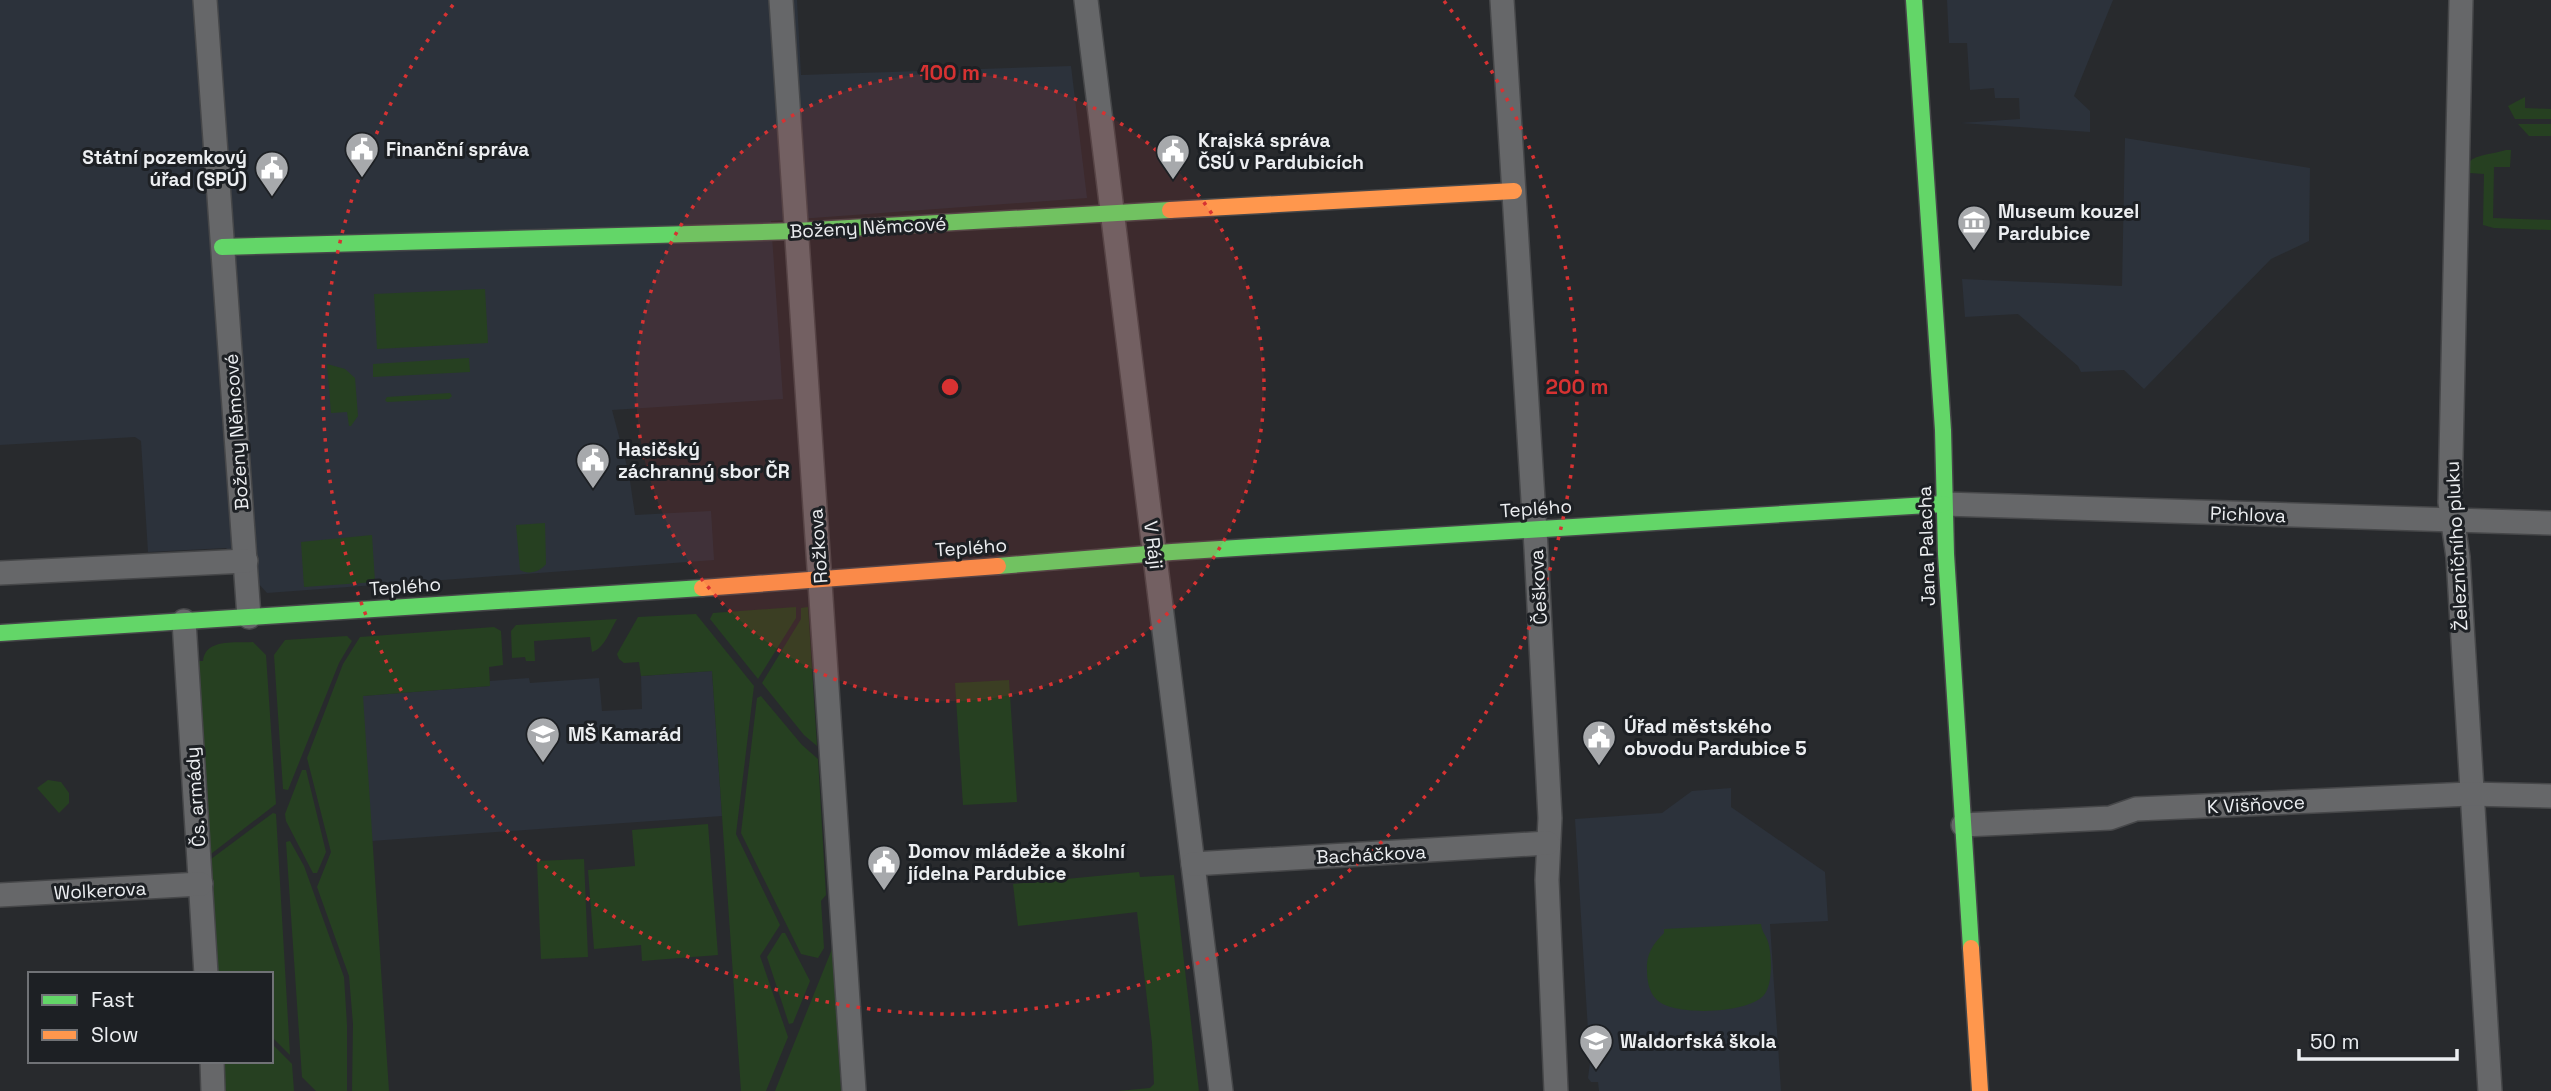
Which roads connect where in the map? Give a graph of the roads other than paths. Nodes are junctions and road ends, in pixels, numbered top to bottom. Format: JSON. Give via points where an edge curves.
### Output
{"nodes":[{"id":1,"x":205,"y":0,"type":"edge"},
{"id":2,"x":781,"y":0,"type":"edge"},
{"id":3,"x":1086,"y":0,"type":"edge"},
{"id":4,"x":1502,"y":0,"type":"edge"},
{"id":5,"x":1914,"y":0,"type":"edge"},
{"id":6,"x":2461,"y":0,"type":"edge"},
{"id":7,"x":1514,"y":191,"type":"junction"},
{"id":8,"x":1112,"y":214,"type":"junction"},
{"id":9,"x":796,"y":231,"type":"junction"},
{"id":10,"x":222,"y":247,"type":"junction"},
{"id":11,"x":1944,"y":504,"type":"junction"},
{"id":12,"x":2451,"y":520,"type":"junction"},
{"id":13,"x":2551,"y":523,"type":"edge"},
{"id":14,"x":1535,"y":529,"type":"junction"},
{"id":15,"x":1154,"y":554,"type":"junction"},
{"id":16,"x":246,"y":561,"type":"junction"},
{"id":17,"x":0,"y":573,"type":"edge"},
{"id":18,"x":820,"y":580,"type":"junction"},
{"id":19,"x":249,"y":617,"type":"junction"},
{"id":20,"x":184,"y":621,"type":"junction"},
{"id":21,"x":0,"y":633,"type":"edge"},
{"id":22,"x":2470,"y":794,"type":"junction"},
{"id":23,"x":2551,"y":796,"type":"edge"},
{"id":24,"x":1963,"y":825,"type":"junction"},
{"id":25,"x":1548,"y":844,"type":"junction"},
{"id":26,"x":1193,"y":864,"type":"junction"},
{"id":27,"x":201,"y":884,"type":"junction"},
{"id":28,"x":0,"y":895,"type":"edge"},
{"id":29,"x":206,"y":972,"type":"edge"},
{"id":30,"x":212,"y":1063,"type":"edge"},
{"id":31,"x":214,"y":1091,"type":"edge"},
{"id":32,"x":854,"y":1091,"type":"edge"},
{"id":33,"x":1221,"y":1091,"type":"edge"},
{"id":34,"x":1556,"y":1091,"type":"edge"},
{"id":35,"x":1980,"y":1091,"type":"edge"},
{"id":36,"x":2490,"y":1091,"type":"edge"}],
"edges":[{"from":1,"to":10,"type":"street","name":"Boženy Němcové"},
{"from":2,"to":9,"type":"street","name":"Rožkova"},
{"from":3,"to":8,"type":"street","name":"V Ráji"},
{"from":4,"to":7,"type":"street","name":"Češkova"},
{"from":5,"to":11,"type":"main road","name":"Jana Palacha"},
{"from":6,"to":12,"type":"street","name":"Železničního pluku"},
{"from":7,"to":8,"type":"main road","name":"Boženy Němcové"},
{"from":7,"to":14,"type":"street","name":"Češkova"},
{"from":8,"to":9,"type":"main road","name":"Boženy Němcové"},
{"from":8,"to":15,"type":"street","name":"V Ráji"},
{"from":9,"to":10,"type":"main road","name":"Boženy Němcové"},
{"from":9,"to":18,"type":"street","name":"Rožkova"},
{"from":10,"to":16,"type":"street","name":"Boženy Němcové"},
{"from":11,"to":12,"type":"street","name":"Pichlova"},
{"from":11,"to":14,"type":"main road","name":"Teplého"},
{"from":11,"to":24,"type":"main road","name":"Jana Palacha"},
{"from":12,"to":13,"type":"street","name":"Pichlova"},
{"from":12,"to":22,"type":"street","name":"Železničního pluku","via":[[2458,557]]},
{"from":14,"to":15,"type":"main road","name":"Teplého"},
{"from":14,"to":25,"type":"street","name":"Češkova"},
{"from":15,"to":18,"type":"main road","name":"Teplého"},
{"from":15,"to":26,"type":"street","name":"V Ráji"},
{"from":16,"to":17,"type":"street"},
{"from":16,"to":19,"type":"street","name":"Boženy Němcové"},
{"from":18,"to":19,"type":"main road","name":"Teplého"},
{"from":18,"to":32,"type":"street","name":"Rožkova"},
{"from":19,"to":20,"type":"main road","name":"Teplého"},
{"from":20,"to":21,"type":"main road","name":"Teplého"},
{"from":20,"to":27,"type":"street","name":"Čs. armády"},
{"from":22,"to":23,"type":"street","name":"K Višňovce"},
{"from":22,"to":24,"type":"street","name":"K Višňovce","via":[[2136,809],[2110,818]]},
{"from":22,"to":36,"type":"street","name":"Železničního pluku"},
{"from":24,"to":35,"type":"main road","name":"Jana Palacha"},
{"from":25,"to":26,"type":"street","name":"Bacháčkova"},
{"from":25,"to":34,"type":"street","name":"Češkova"},
{"from":26,"to":33,"type":"street","name":"V Ráji"},
{"from":27,"to":28,"type":"street","name":"Wolkerova"},
{"from":27,"to":29,"type":"street","name":"Čs. armády"},
{"from":30,"to":31,"type":"street"}]}
